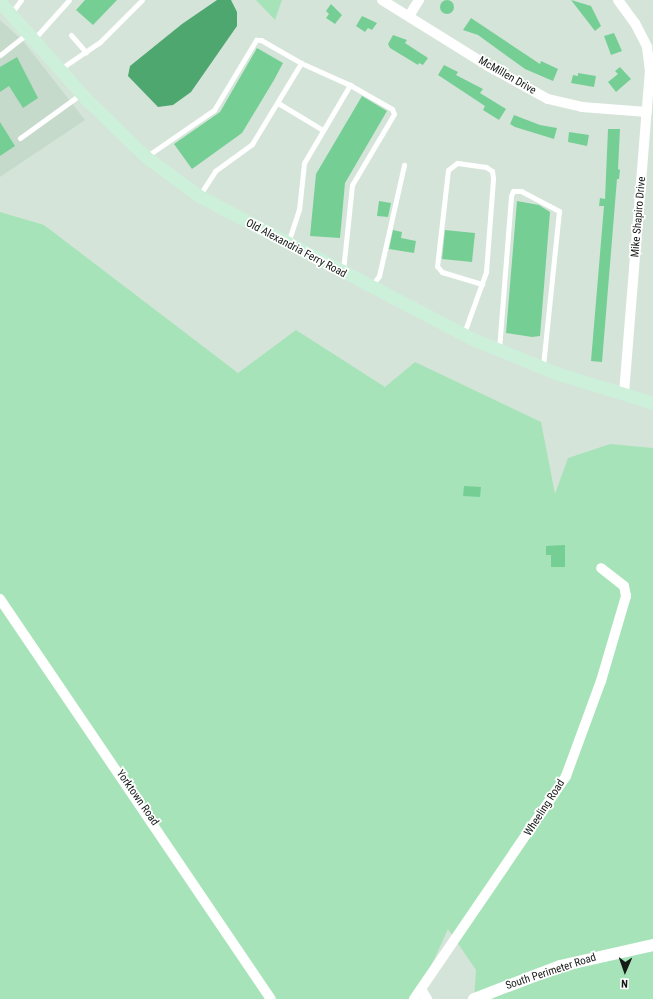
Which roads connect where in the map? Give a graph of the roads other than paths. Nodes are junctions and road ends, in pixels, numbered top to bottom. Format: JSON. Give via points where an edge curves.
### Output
{"nodes":[{"id":1,"x":22,"y":0,"type":"edge"},
{"id":2,"x":69,"y":0,"type":"edge"},
{"id":3,"x":142,"y":0,"type":"edge"},
{"id":4,"x":382,"y":0,"type":"edge"},
{"id":5,"x":419,"y":0,"type":"edge"},
{"id":6,"x":618,"y":0,"type":"edge"},
{"id":7,"x":0,"y":2,"type":"edge"},
{"id":8,"x":12,"y":12,"type":"junction"},
{"id":9,"x":409,"y":16,"type":"junction"},
{"id":10,"x":71,"y":34,"type":"dead end"},
{"id":11,"x":32,"y":36,"type":"junction"},
{"id":12,"x":86,"y":52,"type":"junction"},
{"id":13,"x":0,"y":55,"type":"edge"},
{"id":14,"x":301,"y":63,"type":"junction"},
{"id":15,"x":60,"y":69,"type":"junction"},
{"id":16,"x":350,"y":85,"type":"junction"},
{"id":17,"x":82,"y":94,"type":"junction"},
{"id":18,"x":278,"y":103,"type":"junction"},
{"id":19,"x":647,"y":112,"type":"junction"},
{"id":20,"x":323,"y":130,"type":"junction"},
{"id":21,"x":20,"y":138,"type":"dead end"},
{"id":22,"x":146,"y":157,"type":"junction"},
{"id":23,"x":404,"y":165,"type":"dead end"},
{"id":24,"x":199,"y":196,"type":"junction"},
{"id":25,"x":287,"y":244,"type":"junction"},
{"id":26,"x":343,"y":273,"type":"junction"},
{"id":27,"x":482,"y":284,"type":"junction"},
{"id":28,"x":371,"y":287,"type":"junction"},
{"id":29,"x":464,"y":334,"type":"junction"},
{"id":30,"x":499,"y":350,"type":"junction"},
{"id":31,"x":543,"y":368,"type":"junction"},
{"id":32,"x":624,"y":395,"type":"junction"},
{"id":33,"x":653,"y":403,"type":"edge"},
{"id":34,"x":601,"y":568,"type":"dead end"},
{"id":35,"x":0,"y":599,"type":"edge"},
{"id":36,"x":653,"y":945,"type":"edge"},
{"id":37,"x":421,"y":989,"type":"junction"},
{"id":38,"x":271,"y":999,"type":"edge"},
{"id":39,"x":414,"y":999,"type":"edge"},
{"id":40,"x":427,"y":999,"type":"edge"},
{"id":41,"x":474,"y":999,"type":"edge"}],
"edges":[{"from":1,"to":8,"type":"lane"},
{"from":2,"to":11,"type":"lane"},
{"from":3,"to":12,"type":"lane","via":[[100,42]]},
{"from":4,"to":9,"type":"street","name":"McMillen Drive"},
{"from":5,"to":9,"type":"street"},
{"from":6,"to":19,"type":"street","name":"Mike Shapiro Drive","via":[[635,23],[647,47],[650,70]]},
{"from":7,"to":8,"type":"main road","name":"Old Alexandria Ferry Road"},
{"from":8,"to":11,"type":"main road","name":"Old Alexandria Ferry Road"},
{"from":9,"to":19,"type":"street","name":"McMillen Drive","via":[[488,66],[548,99],[582,107]]},
{"from":10,"to":12,"type":"lane"},
{"from":11,"to":13,"type":"lane"},
{"from":11,"to":15,"type":"main road","name":"Old Alexandria Ferry Road"},
{"from":12,"to":15,"type":"lane"},
{"from":14,"to":16,"type":"lane"},
{"from":14,"to":18,"type":"lane"},
{"from":14,"to":22,"type":"lane","via":[[261,40],[256,40],[214,110]]},
{"from":15,"to":17,"type":"main road","name":"Old Alexandria Ferry Road"},
{"from":16,"to":20,"type":"lane"},
{"from":16,"to":26,"type":"lane","via":[[392,109],[394,114],[352,185]]},
{"from":17,"to":21,"type":"lane"},
{"from":17,"to":22,"type":"main road","name":"Old Alexandria Ferry Road"},
{"from":18,"to":20,"type":"lane"},
{"from":18,"to":24,"type":"lane","via":[[252,144],[215,171]]},
{"from":19,"to":32,"type":"street","name":"Mike Shapiro Drive"},
{"from":20,"to":25,"type":"lane","via":[[304,164],[297,217]]},
{"from":22,"to":24,"type":"main road","name":"Old Alexandria Ferry Road"},
{"from":23,"to":28,"type":"lane","via":[[379,276]]},
{"from":24,"to":25,"type":"main road","name":"Old Alexandria Ferry Road"},
{"from":25,"to":26,"type":"main road","name":"Old Alexandria Ferry Road"},
{"from":26,"to":28,"type":"main road","name":"Old Alexandria Ferry Road"},
{"from":27,"to":27,"type":"lane","via":[[490,240],[492,171],[477,165],[457,163],[448,170],[439,270]]},
{"from":27,"to":29,"type":"lane"},
{"from":28,"to":29,"type":"main road","name":"Old Alexandria Ferry Road"},
{"from":29,"to":30,"type":"main road","name":"Old Alexandria Ferry Road"},
{"from":30,"to":31,"type":"main road","name":"Old Alexandria Ferry Road"},
{"from":30,"to":31,"type":"lane","via":[[511,196],[513,192],[521,191],[559,211]]},
{"from":31,"to":32,"type":"main road","name":"Old Alexandria Ferry Road"},
{"from":32,"to":33,"type":"main road","name":"Old Alexandria Ferry Road"},
{"from":34,"to":37,"type":"street","name":"Wheeling Road","via":[[624,586],[626,596],[601,681],[566,776]]},
{"from":35,"to":38,"type":"street","name":"Yorktown Road","via":[[24,630]]},
{"from":36,"to":41,"type":"street","name":"South Perimeter Road","via":[[560,966]]},
{"from":37,"to":39,"type":"street","name":"Wheeling Road"},
{"from":37,"to":40,"type":"street"}]}
